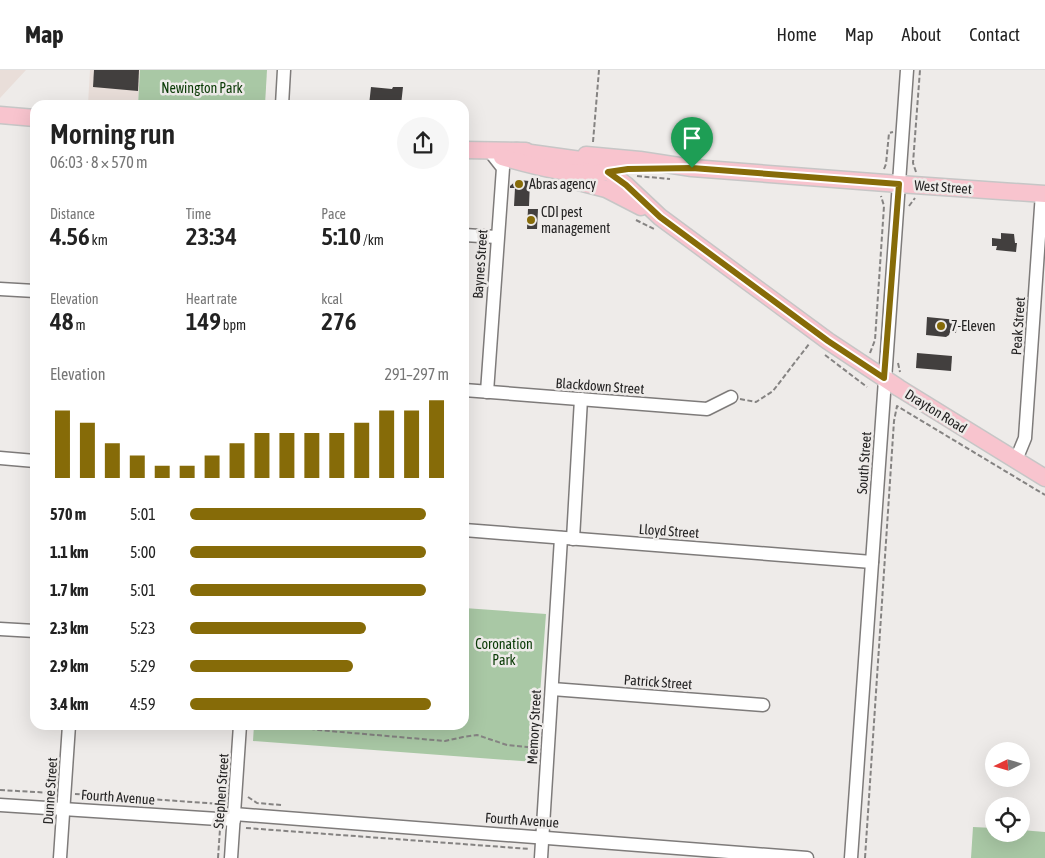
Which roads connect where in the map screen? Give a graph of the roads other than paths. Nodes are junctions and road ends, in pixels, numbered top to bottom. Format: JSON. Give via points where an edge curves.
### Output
{"nodes":[{"id":1,"x":284,"y":70,"type":"edge"},
{"id":2,"x":907,"y":70,"type":"edge"},
{"id":3,"x":282,"y":100,"type":"edge"},
{"id":4,"x":0,"y":115,"type":"edge"},
{"id":5,"x":30,"y":118,"type":"edge"},
{"id":6,"x":469,"y":150,"type":"edge"},
{"id":7,"x":488,"y":152,"type":"junction"},
{"id":8,"x":519,"y":157,"type":"junction"},
{"id":9,"x":503,"y":168,"type":"junction"},
{"id":10,"x":542,"y":168,"type":"junction"},
{"id":11,"x":692,"y":168,"type":"junction"},
{"id":12,"x":608,"y":172,"type":"junction"},
{"id":13,"x":899,"y":184,"type":"junction"},
{"id":14,"x":1044,"y":194,"type":"edge"},
{"id":15,"x":657,"y":223,"type":"junction"},
{"id":16,"x":469,"y":235,"type":"edge"},
{"id":17,"x":497,"y":238,"type":"junction"},
{"id":18,"x":0,"y":288,"type":"edge"},
{"id":19,"x":30,"y":291,"type":"edge"},
{"id":20,"x":1040,"y":306,"type":"edge"},
{"id":21,"x":884,"y":378,"type":"junction"},
{"id":22,"x":469,"y":390,"type":"edge"},
{"id":23,"x":487,"y":392,"type":"junction"},
{"id":24,"x":731,"y":397,"type":"road end"},
{"id":25,"x":581,"y":399,"type":"junction"},
{"id":26,"x":0,"y":458,"type":"edge"},
{"id":27,"x":1016,"y":460,"type":"junction"},
{"id":28,"x":30,"y":461,"type":"edge"},
{"id":29,"x":1045,"y":478,"type":"edge"},
{"id":30,"x":469,"y":530,"type":"edge"},
{"id":31,"x":567,"y":539,"type":"junction"},
{"id":32,"x":872,"y":562,"type":"junction"},
{"id":33,"x":0,"y":629,"type":"edge"},
{"id":34,"x":30,"y":631,"type":"edge"},
{"id":35,"x":552,"y":689,"type":"junction"},
{"id":36,"x":763,"y":705,"type":"dead end"},
{"id":37,"x":69,"y":730,"type":"edge"},
{"id":38,"x":240,"y":730,"type":"edge"},
{"id":39,"x":0,"y":805,"type":"edge"},
{"id":40,"x":64,"y":809,"type":"junction"},
{"id":41,"x":234,"y":817,"type":"junction"},
{"id":42,"x":543,"y":837,"type":"junction"},
{"id":43,"x":537,"y":854,"type":"edge"},
{"id":44,"x":60,"y":858,"type":"edge"},
{"id":45,"x":231,"y":858,"type":"edge"},
{"id":46,"x":807,"y":858,"type":"edge"},
{"id":47,"x":852,"y":858,"type":"edge"}],
"edges":[{"from":1,"to":3,"type":"street"},
{"from":2,"to":13,"type":"street","name":"South Street"},
{"from":4,"to":5,"type":"main road"},
{"from":6,"to":7,"type":"main road"},
{"from":7,"to":8,"type":"main road"},
{"from":7,"to":9,"type":"street"},
{"from":8,"to":9,"type":"street"},
{"from":8,"to":10,"type":"main road"},
{"from":8,"to":11,"type":"main road","via":[[640,160]]},
{"from":8,"to":12,"type":"main road","via":[[588,161]]},
{"from":9,"to":17,"type":"street","name":"Baynes Street"},
{"from":10,"to":12,"type":"main road","via":[[593,174]]},
{"from":10,"to":15,"type":"main road","via":[[606,189]]},
{"from":11,"to":12,"type":"main road"},
{"from":11,"to":13,"type":"main road","name":"West Street"},
{"from":12,"to":15,"type":"main road","via":[[626,185]]},
{"from":13,"to":14,"type":"main road","name":"West Street"},
{"from":13,"to":21,"type":"street","name":"South Street"},
{"from":14,"to":20,"type":"street","name":"Peak Street"},
{"from":15,"to":21,"type":"main road","name":"Drayton Road"},
{"from":16,"to":17,"type":"street"},
{"from":17,"to":23,"type":"street","name":"Baynes Street"},
{"from":18,"to":19,"type":"street"},
{"from":20,"to":27,"type":"street","name":"Peak Street","via":[[1025,438]]},
{"from":21,"to":27,"type":"main road","name":"Drayton Road"},
{"from":21,"to":32,"type":"street","name":"South Street"},
{"from":22,"to":23,"type":"street","name":"Blackdown Street"},
{"from":23,"to":25,"type":"street","name":"Blackdown Street"},
{"from":24,"to":25,"type":"street","name":"Blackdown Street","via":[[707,408]]},
{"from":25,"to":31,"type":"street","name":"Memory Street"},
{"from":26,"to":28,"type":"street"},
{"from":27,"to":29,"type":"main road","name":"Drayton Road"},
{"from":30,"to":31,"type":"street","name":"Lloyd Street"},
{"from":31,"to":32,"type":"street","name":"Lloyd Street"},
{"from":31,"to":35,"type":"street","name":"Memory Street"},
{"from":32,"to":47,"type":"street","name":"South Street"},
{"from":33,"to":34,"type":"street"},
{"from":35,"to":36,"type":"street","name":"Patrick Street"},
{"from":35,"to":42,"type":"street","name":"Memory Street"},
{"from":37,"to":40,"type":"street","name":"Dunne Street"},
{"from":38,"to":41,"type":"street","name":"Stephen Street"},
{"from":39,"to":40,"type":"street","name":"Fourth Avenue"},
{"from":40,"to":41,"type":"street","name":"Fourth Avenue"},
{"from":40,"to":44,"type":"street","name":"Dunne Street"},
{"from":41,"to":42,"type":"street","name":"Fourth Avenue"},
{"from":41,"to":45,"type":"street","name":"Stephen Street"},
{"from":42,"to":43,"type":"street","name":"Memory Street"},
{"from":42,"to":46,"type":"street","name":"Fourth Avenue"}]}
